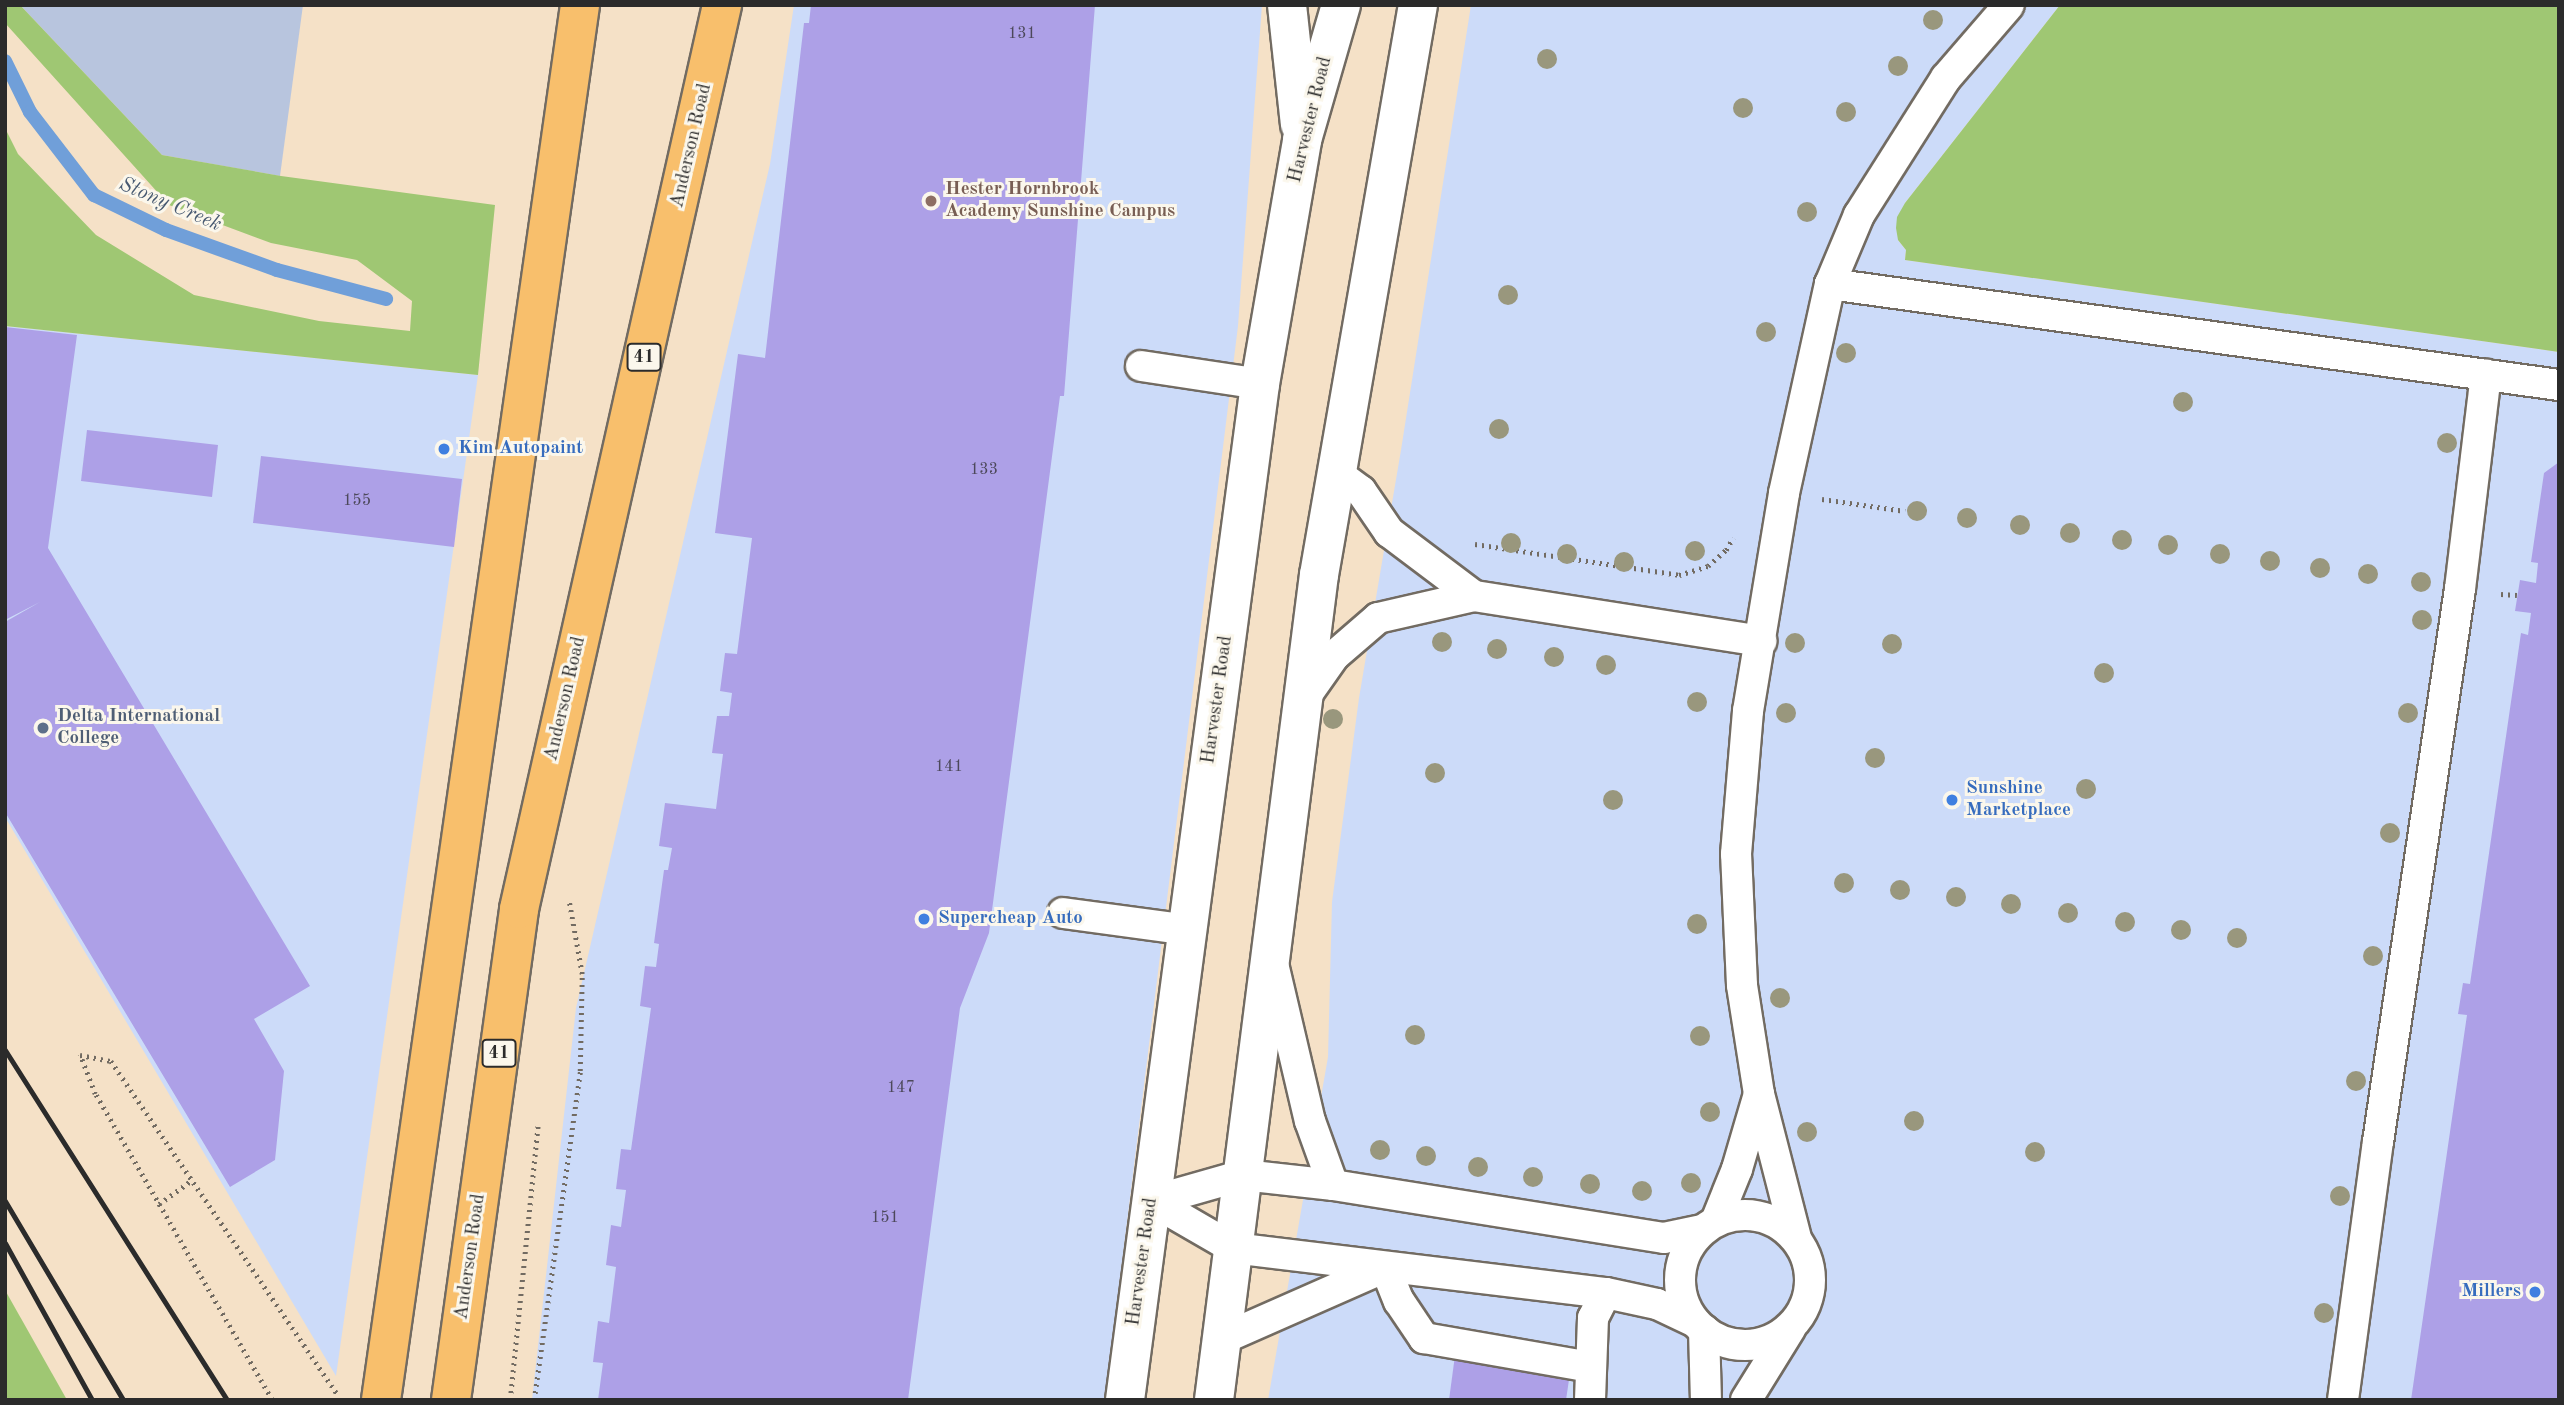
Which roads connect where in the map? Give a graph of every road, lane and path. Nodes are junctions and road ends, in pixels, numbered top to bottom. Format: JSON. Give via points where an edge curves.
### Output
{"nodes":[{"id":1,"x":580,"y":5,"type":"edge"},
{"id":2,"x":722,"y":5,"type":"edge"},
{"id":3,"x":1287,"y":5,"type":"edge"},
{"id":4,"x":1341,"y":5,"type":"edge"},
{"id":5,"x":1418,"y":5,"type":"edge"},
{"id":6,"x":2009,"y":5,"type":"edge"},
{"id":7,"x":1302,"y":140,"type":"junction"},
{"id":8,"x":1830,"y":284,"type":"junction"},
{"id":9,"x":1141,"y":366,"type":"dead end"},
{"id":10,"x":2486,"y":375,"type":"junction"},
{"id":11,"x":1260,"y":384,"type":"junction"},
{"id":12,"x":2559,"y":385,"type":"edge"},
{"id":13,"x":1335,"y":472,"type":"junction"},
{"id":14,"x":1784,"y":493,"type":"junction"},
{"id":15,"x":1905,"y":511,"type":"dead end"},
{"id":16,"x":1737,"y":532,"type":"dead end"},
{"id":17,"x":1465,"y":543,"type":"dead end"},
{"id":18,"x":1474,"y":596,"type":"junction"},
{"id":19,"x":1760,"y":641,"type":"junction"},
{"id":20,"x":1303,"y":699,"type":"junction"},
{"id":21,"x":568,"y":895,"type":"dead end"},
{"id":22,"x":1063,"y":913,"type":"dead end"},
{"id":23,"x":1188,"y":930,"type":"junction"},
{"id":24,"x":1271,"y":954,"type":"junction"},
{"id":25,"x":1759,"y":1094,"type":"junction"},
{"id":26,"x":1243,"y":1175,"type":"junction"},
{"id":27,"x":192,"y":1180,"type":"junction"},
{"id":28,"x":1333,"y":1185,"type":"junction"},
{"id":29,"x":1152,"y":1201,"type":"junction"},
{"id":30,"x":159,"y":1204,"type":"junction"},
{"id":31,"x":1709,"y":1226,"type":"junction"},
{"id":32,"x":1796,"y":1238,"type":"junction"},
{"id":33,"x":1233,"y":1248,"type":"junction"},
{"id":34,"x":1385,"y":1266,"type":"junction"},
{"id":35,"x":1606,"y":1293,"type":"junction"},
{"id":36,"x":1699,"y":1326,"type":"junction"},
{"id":37,"x":1793,"y":1326,"type":"junction"},
{"id":38,"x":1222,"y":1339,"type":"junction"},
{"id":39,"x":1591,"y":1367,"type":"junction"},
{"id":40,"x":272,"y":1400,"type":"edge"},
{"id":41,"x":342,"y":1400,"type":"edge"},
{"id":42,"x":381,"y":1400,"type":"edge"},
{"id":43,"x":451,"y":1400,"type":"edge"},
{"id":44,"x":534,"y":1400,"type":"edge"},
{"id":45,"x":1125,"y":1400,"type":"edge"},
{"id":46,"x":1214,"y":1400,"type":"edge"},
{"id":47,"x":1590,"y":1400,"type":"edge"},
{"id":48,"x":1706,"y":1400,"type":"edge"},
{"id":49,"x":1746,"y":1400,"type":"edge"},
{"id":50,"x":2343,"y":1400,"type":"edge"}],
"edges":[{"from":1,"to":42,"type":"main road"},
{"from":2,"to":43,"type":"main road","name":"Anderson Road","number":"41","via":[[519,909]]},
{"from":3,"to":7,"type":"street"},
{"from":4,"to":7,"type":"street","name":"Harvester Road"},
{"from":5,"to":13,"type":"street"},
{"from":6,"to":8,"type":"lane","via":[[1946,78],[1889,163],[1859,215]]},
{"from":7,"to":11,"type":"street","name":"Harvester Road"},
{"from":8,"to":10,"type":"lane"},
{"from":8,"to":14,"type":"lane"},
{"from":9,"to":11,"type":"lane"},
{"from":10,"to":12,"type":"lane"},
{"from":10,"to":50,"type":"lane","via":[[2459,601]]},
{"from":11,"to":23,"type":"street","name":"Harvester Road"},
{"from":13,"to":18,"type":"lane","via":[[1361,491],[1389,532]]},
{"from":13,"to":20,"type":"street"},
{"from":14,"to":15,"type":"path"},
{"from":14,"to":19,"type":"lane"},
{"from":16,"to":17,"type":"path","via":[[1708,566],[1679,575]]},
{"from":18,"to":19,"type":"lane"},
{"from":18,"to":20,"type":"lane","via":[[1378,618],[1334,656]]},
{"from":19,"to":25,"type":"lane","via":[[1748,711],[1736,854],[1742,985]]},
{"from":20,"to":24,"type":"street"},
{"from":21,"to":44,"type":"path","via":[[582,974],[580,1071]]},
{"from":22,"to":23,"type":"lane"},
{"from":23,"to":29,"type":"street","name":"Harvester Road"},
{"from":24,"to":26,"type":"street"},
{"from":24,"to":28,"type":"lane","via":[[1310,1121]]},
{"from":25,"to":31,"type":"lane","via":[[1737,1169]]},
{"from":25,"to":32,"type":"lane"},
{"from":26,"to":28,"type":"lane"},
{"from":26,"to":29,"type":"lane"},
{"from":26,"to":33,"type":"street"},
{"from":27,"to":30,"type":"path"},
{"from":27,"to":30,"type":"path","via":[[111,1061],[80,1055],[96,1094]]},
{"from":27,"to":41,"type":"path"},
{"from":28,"to":31,"type":"lane","via":[[1664,1238]]},
{"from":29,"to":33,"type":"lane"},
{"from":29,"to":45,"type":"street","name":"Harvester Road"},
{"from":30,"to":40,"type":"path"},
{"from":31,"to":32,"type":"lane","via":[[1737,1215],[1759,1216],[1780,1224]]},
{"from":31,"to":36,"type":"lane","via":[[1689,1245],[1681,1265],[1682,1295]]},
{"from":32,"to":37,"type":"lane","via":[[1807,1254],[1811,1273],[1804,1311]]},
{"from":33,"to":34,"type":"lane"},
{"from":33,"to":38,"type":"street"},
{"from":34,"to":35,"type":"lane"},
{"from":34,"to":38,"type":"lane"},
{"from":34,"to":39,"type":"lane","via":[[1399,1301],[1424,1338]]},
{"from":35,"to":36,"type":"lane","via":[[1657,1304]]},
{"from":35,"to":39,"type":"lane","via":[[1593,1318]]},
{"from":36,"to":37,"type":"lane","via":[[1720,1341],[1739,1346],[1777,1338]]},
{"from":36,"to":48,"type":"lane"},
{"from":37,"to":49,"type":"lane"},
{"from":38,"to":46,"type":"street"},
{"from":39,"to":47,"type":"lane"}]}
